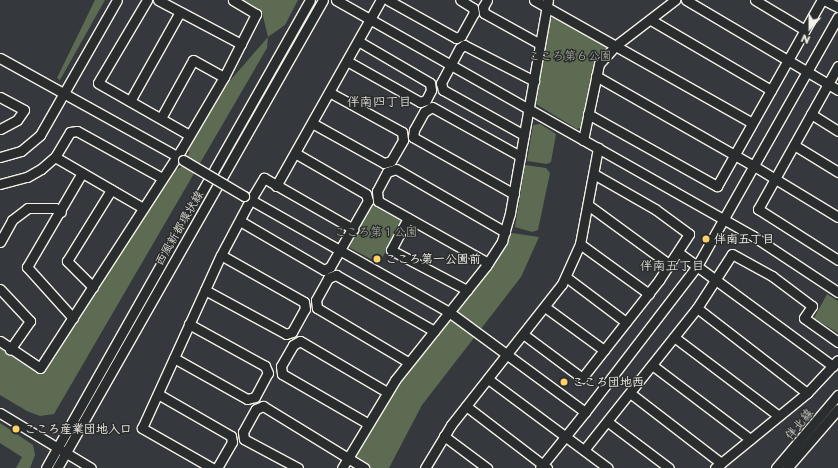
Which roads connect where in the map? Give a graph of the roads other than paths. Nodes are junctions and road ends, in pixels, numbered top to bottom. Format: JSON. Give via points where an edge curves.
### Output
{"nodes":[{"id":1,"x":117,"y":0,"type":"edge"},
{"id":2,"x":147,"y":0,"type":"edge"},
{"id":3,"x":158,"y":0,"type":"edge"},
{"id":4,"x":233,"y":0,"type":"edge"},
{"id":5,"x":310,"y":0,"type":"edge"},
{"id":6,"x":323,"y":0,"type":"edge"},
{"id":7,"x":336,"y":0,"type":"edge"},
{"id":8,"x":381,"y":0,"type":"edge"},
{"id":9,"x":388,"y":0,"type":"edge"},
{"id":10,"x":460,"y":0,"type":"edge"},
{"id":11,"x":487,"y":0,"type":"edge"},
{"id":12,"x":534,"y":0,"type":"edge"},
{"id":13,"x":675,"y":0,"type":"edge"},
{"id":14,"x":686,"y":0,"type":"edge"},
{"id":15,"x":755,"y":0,"type":"edge"},
{"id":16,"x":823,"y":0,"type":"edge"},
{"id":17,"x":548,"y":3,"type":"edge"},
{"id":18,"x":838,"y":7,"type":"edge"},
{"id":19,"x":180,"y":12,"type":"junction"},
{"id":20,"x":838,"y":17,"type":"edge"},
{"id":21,"x":370,"y":19,"type":"junction"},
{"id":22,"x":651,"y":20,"type":"junction"},
{"id":23,"x":805,"y":30,"type":"junction"},
{"id":24,"x":358,"y":41,"type":"junction"},
{"id":25,"x":241,"y":44,"type":"junction"},
{"id":26,"x":540,"y":44,"type":"junction"},
{"id":27,"x":615,"y":46,"type":"junction"},
{"id":28,"x":0,"y":58,"type":"edge"},
{"id":29,"x":789,"y":59,"type":"junction"},
{"id":30,"x":347,"y":61,"type":"junction"},
{"id":31,"x":450,"y":65,"type":"junction"},
{"id":32,"x":838,"y":66,"type":"edge"},
{"id":33,"x":809,"y":71,"type":"junction"},
{"id":34,"x":596,"y":76,"type":"junction"},
{"id":35,"x":224,"y":77,"type":"junction"},
{"id":36,"x":534,"y":81,"type":"junction"},
{"id":37,"x":828,"y":84,"type":"junction"},
{"id":38,"x":771,"y":90,"type":"junction"},
{"id":39,"x":838,"y":90,"type":"edge"},
{"id":40,"x":329,"y":92,"type":"junction"},
{"id":41,"x":64,"y":94,"type":"junction"},
{"id":42,"x":0,"y":97,"type":"edge"},
{"id":43,"x":130,"y":101,"type":"junction"},
{"id":44,"x":529,"y":109,"type":"junction"},
{"id":45,"x":588,"y":114,"type":"junction"},
{"id":46,"x":811,"y":114,"type":"junction"},
{"id":47,"x":161,"y":118,"type":"junction"},
{"id":48,"x":312,"y":123,"type":"junction"},
{"id":49,"x":752,"y":123,"type":"junction"},
{"id":50,"x":0,"y":130,"type":"edge"},
{"id":51,"x":838,"y":131,"type":"edge"},
{"id":52,"x":189,"y":135,"type":"junction"},
{"id":53,"x":524,"y":135,"type":"junction"},
{"id":54,"x":583,"y":140,"type":"junction"},
{"id":55,"x":794,"y":145,"type":"junction"},
{"id":56,"x":598,"y":148,"type":"junction"},
{"id":57,"x":295,"y":153,"type":"junction"},
{"id":58,"x":734,"y":154,"type":"junction"},
{"id":59,"x":520,"y":156,"type":"junction"},
{"id":60,"x":0,"y":157,"type":"edge"},
{"id":61,"x":55,"y":157,"type":"junction"},
{"id":62,"x":180,"y":158,"type":"junction"},
{"id":63,"x":754,"y":166,"type":"junction"},
{"id":64,"x":838,"y":172,"type":"edge"},
{"id":65,"x":82,"y":173,"type":"junction"},
{"id":66,"x":594,"y":174,"type":"junction"},
{"id":67,"x":162,"y":178,"type":"junction"},
{"id":68,"x":775,"y":178,"type":"junction"},
{"id":69,"x":0,"y":184,"type":"edge"},
{"id":70,"x":276,"y":186,"type":"junction"},
{"id":71,"x":112,"y":190,"type":"junction"},
{"id":72,"x":514,"y":194,"type":"junction"},
{"id":73,"x":248,"y":198,"type":"junction"},
{"id":74,"x":588,"y":205,"type":"junction"},
{"id":75,"x":143,"y":208,"type":"junction"},
{"id":76,"x":61,"y":212,"type":"junction"},
{"id":77,"x":408,"y":218,"type":"junction"},
{"id":78,"x":838,"y":218,"type":"edge"},
{"id":79,"x":724,"y":219,"type":"junction"},
{"id":80,"x":240,"y":221,"type":"junction"},
{"id":81,"x":353,"y":229,"type":"junction"},
{"id":82,"x":505,"y":232,"type":"junction"},
{"id":83,"x":0,"y":242,"type":"edge"},
{"id":84,"x":580,"y":244,"type":"junction"},
{"id":85,"x":340,"y":250,"type":"junction"},
{"id":86,"x":679,"y":253,"type":"junction"},
{"id":87,"x":221,"y":255,"type":"junction"},
{"id":88,"x":838,"y":260,"type":"edge"},
{"id":89,"x":488,"y":263,"type":"junction"},
{"id":90,"x":670,"y":265,"type":"junction"},
{"id":91,"x":697,"y":266,"type":"junction"},
{"id":92,"x":566,"y":277,"type":"junction"},
{"id":93,"x":716,"y":279,"type":"junction"},
{"id":94,"x":93,"y":287,"type":"junction"},
{"id":95,"x":0,"y":289,"type":"edge"},
{"id":96,"x":205,"y":290,"type":"junction"},
{"id":97,"x":467,"y":290,"type":"junction"},
{"id":98,"x":838,"y":292,"type":"edge"},
{"id":99,"x":649,"y":294,"type":"junction"},
{"id":100,"x":545,"y":307,"type":"junction"},
{"id":101,"x":697,"y":308,"type":"junction"},
{"id":102,"x":449,"y":312,"type":"junction"},
{"id":103,"x":74,"y":318,"type":"junction"},
{"id":104,"x":626,"y":322,"type":"junction"},
{"id":105,"x":189,"y":324,"type":"junction"},
{"id":106,"x":434,"y":331,"type":"junction"},
{"id":107,"x":523,"y":334,"type":"junction"},
{"id":108,"x":674,"y":337,"type":"junction"},
{"id":109,"x":0,"y":341,"type":"edge"},
{"id":110,"x":838,"y":342,"type":"edge"},
{"id":111,"x":10,"y":350,"type":"junction"},
{"id":112,"x":604,"y":350,"type":"junction"},
{"id":113,"x":507,"y":354,"type":"junction"},
{"id":114,"x":174,"y":358,"type":"junction"},
{"id":115,"x":408,"y":362,"type":"junction"},
{"id":116,"x":836,"y":363,"type":"edge"},
{"id":117,"x":652,"y":365,"type":"junction"},
{"id":118,"x":488,"y":379,"type":"junction"},
{"id":119,"x":387,"y":392,"type":"junction"},
{"id":120,"x":630,"y":393,"type":"junction"},
{"id":121,"x":807,"y":393,"type":"junction"},
{"id":122,"x":158,"y":394,"type":"junction"},
{"id":123,"x":838,"y":395,"type":"edge"},
{"id":124,"x":466,"y":406,"type":"junction"},
{"id":125,"x":838,"y":410,"type":"edge"},
{"id":126,"x":585,"y":412,"type":"junction"},
{"id":127,"x":0,"y":413,"type":"edge"},
{"id":128,"x":779,"y":416,"type":"junction"},
{"id":129,"x":608,"y":422,"type":"junction"},
{"id":130,"x":367,"y":423,"type":"junction"},
{"id":131,"x":444,"y":436,"type":"junction"},
{"id":132,"x":565,"y":436,"type":"junction"},
{"id":133,"x":750,"y":439,"type":"junction"},
{"id":134,"x":61,"y":450,"type":"junction"},
{"id":135,"x":584,"y":450,"type":"junction"},
{"id":136,"x":348,"y":457,"type":"junction"},
{"id":137,"x":718,"y":466,"type":"edge"},
{"id":138,"x":543,"y":467,"type":"edge"},
{"id":139,"x":46,"y":468,"type":"edge"},
{"id":140,"x":58,"y":468,"type":"edge"},
{"id":141,"x":91,"y":468,"type":"edge"},
{"id":142,"x":212,"y":468,"type":"edge"},
{"id":143,"x":217,"y":468,"type":"edge"},
{"id":144,"x":298,"y":468,"type":"edge"},
{"id":145,"x":342,"y":468,"type":"edge"},
{"id":146,"x":364,"y":468,"type":"edge"},
{"id":147,"x":425,"y":468,"type":"edge"},
{"id":148,"x":487,"y":468,"type":"edge"},
{"id":149,"x":608,"y":468,"type":"edge"},
{"id":150,"x":669,"y":468,"type":"edge"},
{"id":151,"x":776,"y":468,"type":"edge"},
{"id":152,"x":788,"y":468,"type":"edge"}],
"edges":[{"from":1,"to":41,"type":"street"},
{"from":2,"to":43,"type":"street","via":[[98,83]]},
{"from":3,"to":19,"type":"street"},
{"from":4,"to":25,"type":"street","via":[[256,14]]},
{"from":5,"to":134,"type":"street","name":"西風新都環状線"},
{"from":6,"to":134,"type":"street","name":"西風新都環状線"},
{"from":7,"to":21,"type":"street"},
{"from":8,"to":21,"type":"street"},
{"from":9,"to":10,"type":"street","via":[[456,38],[461,36],[474,13],[473,8]]},
{"from":11,"to":26,"type":"street","via":[[483,7],[484,13]]},
{"from":12,"to":17,"type":"street"},
{"from":13,"to":22,"type":"street"},
{"from":14,"to":29,"type":"street"},
{"from":15,"to":23,"type":"street"},
{"from":16,"to":18,"type":"street"},
{"from":16,"to":23,"type":"street"},
{"from":17,"to":26,"type":"street"},
{"from":17,"to":27,"type":"street"},
{"from":19,"to":25,"type":"street"},
{"from":19,"to":43,"type":"street"},
{"from":20,"to":33,"type":"street"},
{"from":21,"to":24,"type":"street"},
{"from":21,"to":31,"type":"street"},
{"from":22,"to":27,"type":"street"},
{"from":22,"to":38,"type":"street"},
{"from":23,"to":29,"type":"street"},
{"from":24,"to":30,"type":"street"},
{"from":24,"to":30,"type":"street","via":[[430,83],[431,90],[426,100],[420,102]]},
{"from":25,"to":35,"type":"street"},
{"from":26,"to":36,"type":"street"},
{"from":27,"to":34,"type":"street","via":[[599,64]]},
{"from":27,"to":49,"type":"street"},
{"from":28,"to":41,"type":"street"},
{"from":29,"to":33,"type":"street"},
{"from":29,"to":38,"type":"street"},
{"from":30,"to":40,"type":"street"},
{"from":31,"to":36,"type":"street","via":[[465,44]]},
{"from":31,"to":44,"type":"street"},
{"from":31,"to":53,"type":"street","via":[[441,82],[443,90]]},
{"from":32,"to":37,"type":"street"},
{"from":33,"to":37,"type":"street"},
{"from":33,"to":63,"type":"street"},
{"from":34,"to":45,"type":"street"},
{"from":34,"to":58,"type":"street"},
{"from":35,"to":47,"type":"street","via":[[193,60]]},
{"from":35,"to":52,"type":"street"},
{"from":36,"to":44,"type":"street"},
{"from":37,"to":39,"type":"street"},
{"from":37,"to":46,"type":"street"},
{"from":38,"to":49,"type":"street"},
{"from":40,"to":48,"type":"street"},
{"from":40,"to":48,"type":"street","via":[[402,132],[403,140],[391,161],[384,164]]},
{"from":41,"to":60,"type":"street","via":[[34,142],[21,151]]},
{"from":41,"to":62,"type":"street"},
{"from":42,"to":50,"type":"street","via":[[24,110],[17,120]]},
{"from":43,"to":47,"type":"street"},
{"from":44,"to":53,"type":"street"},
{"from":44,"to":54,"type":"street"},
{"from":45,"to":54,"type":"street"},
{"from":45,"to":58,"type":"street","via":[[717,186]]},
{"from":46,"to":51,"type":"street"},
{"from":46,"to":55,"type":"street"},
{"from":47,"to":52,"type":"street"},
{"from":48,"to":57,"type":"street"},
{"from":49,"to":58,"type":"street"},
{"from":52,"to":62,"type":"street"},
{"from":53,"to":59,"type":"street"},
{"from":54,"to":56,"type":"street"},
{"from":55,"to":64,"type":"street"},
{"from":55,"to":68,"type":"street"},
{"from":56,"to":66,"type":"street"},
{"from":56,"to":79,"type":"street"},
{"from":57,"to":70,"type":"street"},
{"from":57,"to":81,"type":"street","via":[[366,194],[368,202]]},
{"from":58,"to":63,"type":"street"},
{"from":59,"to":72,"type":"street"},
{"from":59,"to":72,"type":"street","via":[[432,107],[424,112],[414,130],[413,137]]},
{"from":61,"to":65,"type":"street"},
{"from":61,"to":67,"type":"street","via":[[70,132],[77,131]]},
{"from":61,"to":69,"type":"street","via":[[27,177]]},
{"from":62,"to":67,"type":"street"},
{"from":62,"to":73,"type":"street","bridge":true},
{"from":63,"to":68,"type":"street"},
{"from":63,"to":79,"type":"street"},
{"from":65,"to":71,"type":"street"},
{"from":65,"to":76,"type":"street"},
{"from":66,"to":74,"type":"street"},
{"from":66,"to":86,"type":"street","via":[[655,209],[689,234]]},
{"from":67,"to":75,"type":"street"},
{"from":68,"to":78,"type":"street"},
{"from":68,"to":88,"type":"street","via":[[758,209]]},
{"from":70,"to":73,"type":"street","via":[[264,178]]},
{"from":70,"to":81,"type":"street"},
{"from":71,"to":75,"type":"street"},
{"from":71,"to":94,"type":"street","via":[[67,261]]},
{"from":72,"to":82,"type":"street"},
{"from":73,"to":80,"type":"street"},
{"from":73,"to":85,"type":"street"},
{"from":74,"to":84,"type":"street"},
{"from":74,"to":90,"type":"street"},
{"from":75,"to":94,"type":"street"},
{"from":76,"to":83,"type":"street","via":[[41,207],[24,211],[12,220]]},
{"from":76,"to":103,"type":"street","via":[[27,267]]},
{"from":77,"to":82,"type":"street","via":[[378,201],[377,191],[387,172],[396,169]]},
{"from":77,"to":89,"type":"street"},
{"from":77,"to":97,"type":"street","via":[[391,250]]},
{"from":79,"to":91,"type":"street"},
{"from":79,"to":98,"type":"street"},
{"from":80,"to":85,"type":"street","via":[[324,270],[330,267]]},
{"from":80,"to":87,"type":"street"},
{"from":81,"to":85,"type":"street"},
{"from":82,"to":89,"type":"street"},
{"from":84,"to":92,"type":"street"},
{"from":84,"to":99,"type":"street"},
{"from":85,"to":102,"type":"street"},
{"from":86,"to":90,"type":"street"},
{"from":86,"to":91,"type":"street"},
{"from":87,"to":96,"type":"street"},
{"from":87,"to":96,"type":"street","via":[[304,302],[305,310],[292,332],[286,334]]},
{"from":89,"to":97,"type":"street"},
{"from":90,"to":99,"type":"street"},
{"from":91,"to":93,"type":"street"},
{"from":91,"to":126,"type":"street"},
{"from":92,"to":100,"type":"street"},
{"from":92,"to":104,"type":"street"},
{"from":93,"to":101,"type":"street"},
{"from":93,"to":110,"type":"street","via":[[732,254],[772,276],[812,306],[804,318]]},
{"from":93,"to":116,"type":"street"},
{"from":94,"to":103,"type":"street"},
{"from":95,"to":111,"type":"street","via":[[30,321]]},
{"from":96,"to":105,"type":"street"},
{"from":97,"to":102,"type":"street"},
{"from":99,"to":104,"type":"street"},
{"from":100,"to":107,"type":"street"},
{"from":100,"to":112,"type":"street"},
{"from":101,"to":108,"type":"street"},
{"from":101,"to":121,"type":"street"},
{"from":102,"to":106,"type":"street"},
{"from":102,"to":113,"type":"street"},
{"from":103,"to":111,"type":"street","via":[[40,368]]},
{"from":104,"to":112,"type":"street"},
{"from":105,"to":114,"type":"street"},
{"from":105,"to":114,"type":"street","via":[[265,366],[268,373],[256,397],[247,399]]},
{"from":106,"to":115,"type":"street"},
{"from":106,"to":115,"type":"street","via":[[336,275],[328,278],[316,300],[317,308]]},
{"from":107,"to":112,"type":"street","via":[[582,378]]},
{"from":107,"to":113,"type":"street"},
{"from":108,"to":117,"type":"street"},
{"from":108,"to":128,"type":"street"},
{"from":109,"to":111,"type":"street"},
{"from":113,"to":118,"type":"street"},
{"from":113,"to":126,"type":"street"},
{"from":114,"to":122,"type":"street"},
{"from":115,"to":119,"type":"street"},
{"from":116,"to":121,"type":"street"},
{"from":117,"to":120,"type":"street"},
{"from":117,"to":133,"type":"street"},
{"from":118,"to":124,"type":"street"},
{"from":118,"to":132,"type":"street"},
{"from":119,"to":130,"type":"street"},
{"from":119,"to":130,"type":"street","via":[[300,341],[293,345],[281,366],[282,374]]},
{"from":120,"to":129,"type":"street"},
{"from":120,"to":137,"type":"street"},
{"from":121,"to":128,"type":"street"},
{"from":122,"to":142,"type":"street","via":[[142,428]]},
{"from":122,"to":143,"type":"street","via":[[231,436],[232,442]]},
{"from":123,"to":151,"type":"street","name":"伴北線"},
{"from":124,"to":131,"type":"street"},
{"from":124,"to":138,"type":"street"},
{"from":125,"to":152,"type":"street","name":"伴北線"},
{"from":126,"to":132,"type":"street"},
{"from":127,"to":134,"type":"street"},
{"from":128,"to":133,"type":"street"},
{"from":129,"to":135,"type":"street"},
{"from":129,"to":150,"type":"street"},
{"from":130,"to":136,"type":"street"},
{"from":131,"to":147,"type":"street"},
{"from":131,"to":148,"type":"street"},
{"from":132,"to":135,"type":"street"},
{"from":132,"to":138,"type":"street"},
{"from":133,"to":137,"type":"street"},
{"from":134,"to":139,"type":"street","name":"西風新都環状線"},
{"from":134,"to":140,"type":"street","name":"西風新都環状線"},
{"from":134,"to":141,"type":"street"},
{"from":135,"to":149,"type":"street"},
{"from":136,"to":144,"type":"street","via":[[263,406],[256,409],[244,432],[244,439]]},
{"from":136,"to":145,"type":"street"},
{"from":136,"to":146,"type":"street"}]}
